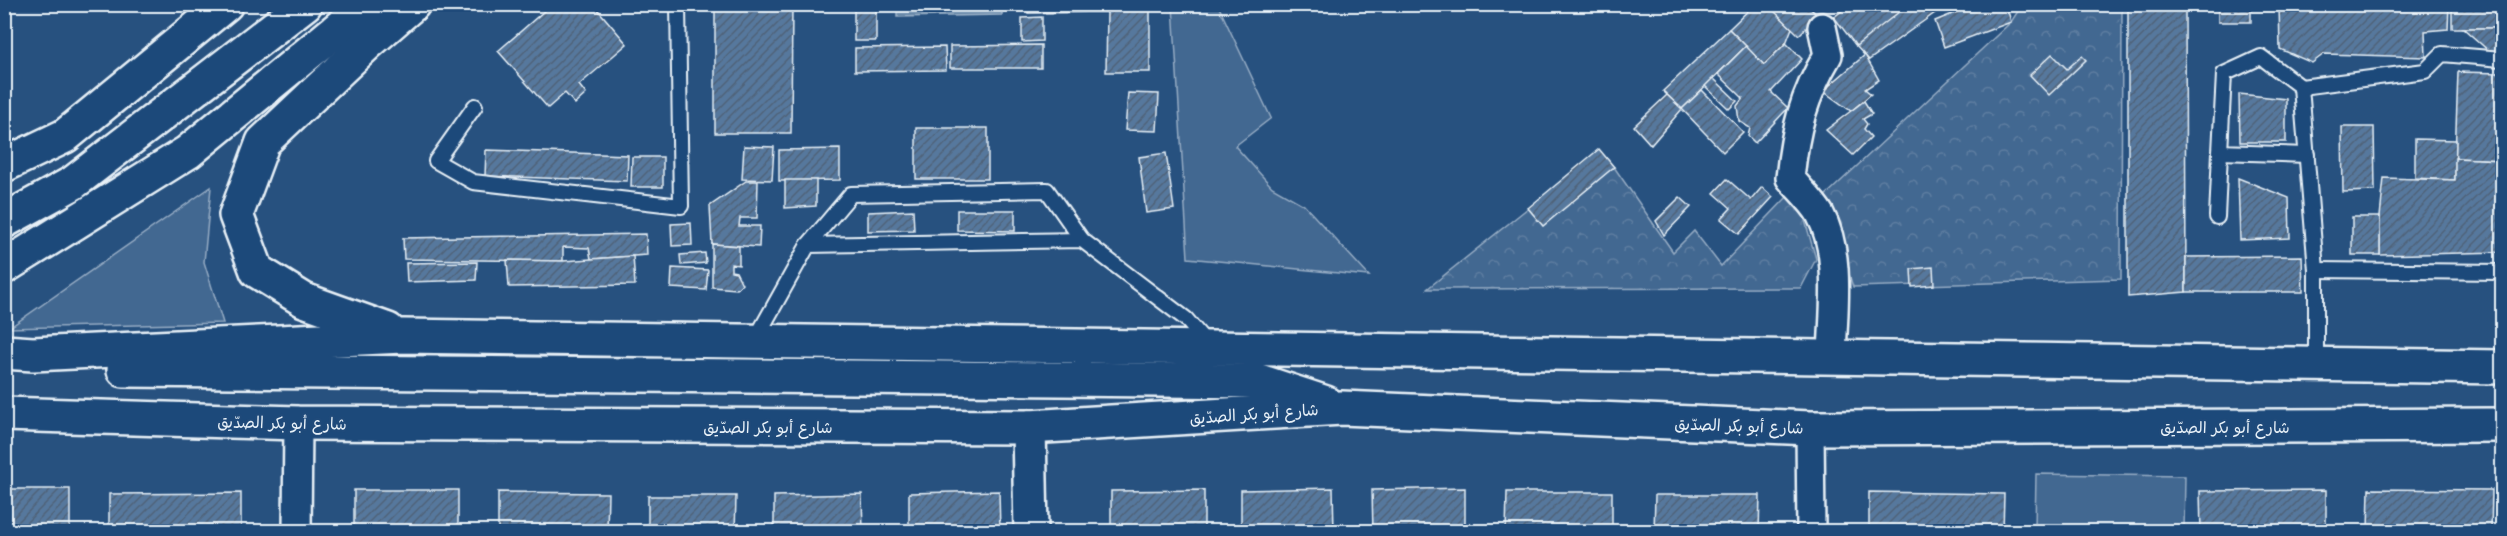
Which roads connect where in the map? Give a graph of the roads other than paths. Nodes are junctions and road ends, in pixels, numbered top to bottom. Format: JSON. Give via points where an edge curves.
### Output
{"nodes":[{"id":1,"x":226,"y":4,"type":"edge"},
{"id":2,"x":305,"y":4,"type":"edge"},
{"id":3,"x":368,"y":4,"type":"edge"},
{"id":4,"x":413,"y":4,"type":"edge"},
{"id":5,"x":678,"y":4,"type":"edge"},
{"id":6,"x":1822,"y":27,"type":"dead end"},
{"id":7,"x":2502,"y":59,"type":"edge"},
{"id":8,"x":2301,"y":87,"type":"junction"},
{"id":9,"x":476,"y":105,"type":"dead end"},
{"id":10,"x":2220,"y":152,"type":"junction"},
{"id":11,"x":2307,"y":155,"type":"junction"},
{"id":12,"x":4,"y":165,"type":"edge"},
{"id":13,"x":2217,"y":217,"type":"dead end"},
{"id":14,"x":4,"y":221,"type":"edge"},
{"id":15,"x":1082,"y":240,"type":"junction"},
{"id":16,"x":808,"y":245,"type":"junction"},
{"id":17,"x":4,"y":267,"type":"edge"},
{"id":18,"x":2316,"y":270,"type":"junction"},
{"id":19,"x":2502,"y":272,"type":"edge"},
{"id":20,"x":403,"y":336,"type":"junction"},
{"id":21,"x":754,"y":341,"type":"junction"},
{"id":22,"x":1210,"y":348,"type":"junction"},
{"id":23,"x":1832,"y":357,"type":"junction"},
{"id":24,"x":14,"y":360,"type":"edge"},
{"id":25,"x":2316,"y":364,"type":"junction"},
{"id":26,"x":2502,"y":367,"type":"edge"},
{"id":27,"x":1342,"y":408,"type":"junction"},
{"id":28,"x":4,"y":414,"type":"edge"},
{"id":29,"x":298,"y":423,"type":"junction"},
{"id":30,"x":2502,"y":425,"type":"edge"},
{"id":31,"x":1029,"y":427,"type":"junction"},
{"id":32,"x":1810,"y":428,"type":"junction"},
{"id":33,"x":297,"y":531,"type":"edge"},
{"id":34,"x":1031,"y":531,"type":"edge"},
{"id":35,"x":1811,"y":531,"type":"edge"}],
"edges":[{"from":1,"to":12,"type":"main road","via":[[66,136]]},
{"from":2,"to":14,"type":"main road","via":[[74,183]]},
{"from":3,"to":17,"type":"main road","via":[[188,152]]},
{"from":4,"to":20,"type":"main road","via":[[263,142],[236,215],[257,271],[304,300]]},
{"from":5,"to":9,"type":"lane","via":[[681,206],[472,182],[436,161]]},
{"from":6,"to":23,"type":"street","via":[[1828,56],[1809,87],[1795,133],[1791,178],[1820,214],[1830,248],[1834,284]]},
{"from":7,"to":8,"type":"lane","via":[[2442,54],[2425,71]]},
{"from":8,"to":10,"type":"lane","via":[[2261,57],[2223,74]]},
{"from":8,"to":11,"type":"lane"},
{"from":10,"to":11,"type":"lane"},
{"from":10,"to":13,"type":"lane"},
{"from":11,"to":18,"type":"lane"},
{"from":15,"to":16,"type":"lane"},
{"from":15,"to":16,"type":"lane","via":[[1047,190],[851,194]]},
{"from":15,"to":22,"type":"lane","via":[[1186,319]]},
{"from":16,"to":21,"type":"lane"},
{"from":18,"to":19,"type":"lane"},
{"from":18,"to":25,"type":"lane"},
{"from":20,"to":21,"type":"main road"},
{"from":20,"to":24,"type":"main road","via":[[33,354]]},
{"from":21,"to":22,"type":"main road"},
{"from":22,"to":23,"type":"main road"},
{"from":23,"to":25,"type":"main road"},
{"from":24,"to":27,"type":"main road","via":[[1259,381]]},
{"from":25,"to":26,"type":"main road"},
{"from":27,"to":31,"type":"main road","name":"شارع أبو بكر الصدّيق"},
{"from":27,"to":32,"type":"main road","name":"شارع أبو بكر الصدّيق"},
{"from":28,"to":29,"type":"main road","name":"شارع أبو بكر الصدّيق"},
{"from":29,"to":31,"type":"main road","name":"شارع أبو بكر الصدّيق"},
{"from":29,"to":33,"type":"street"},
{"from":30,"to":32,"type":"main road","name":"شارع أبو بكر الصدّيق"},
{"from":31,"to":34,"type":"main road"},
{"from":32,"to":35,"type":"street"}]}
